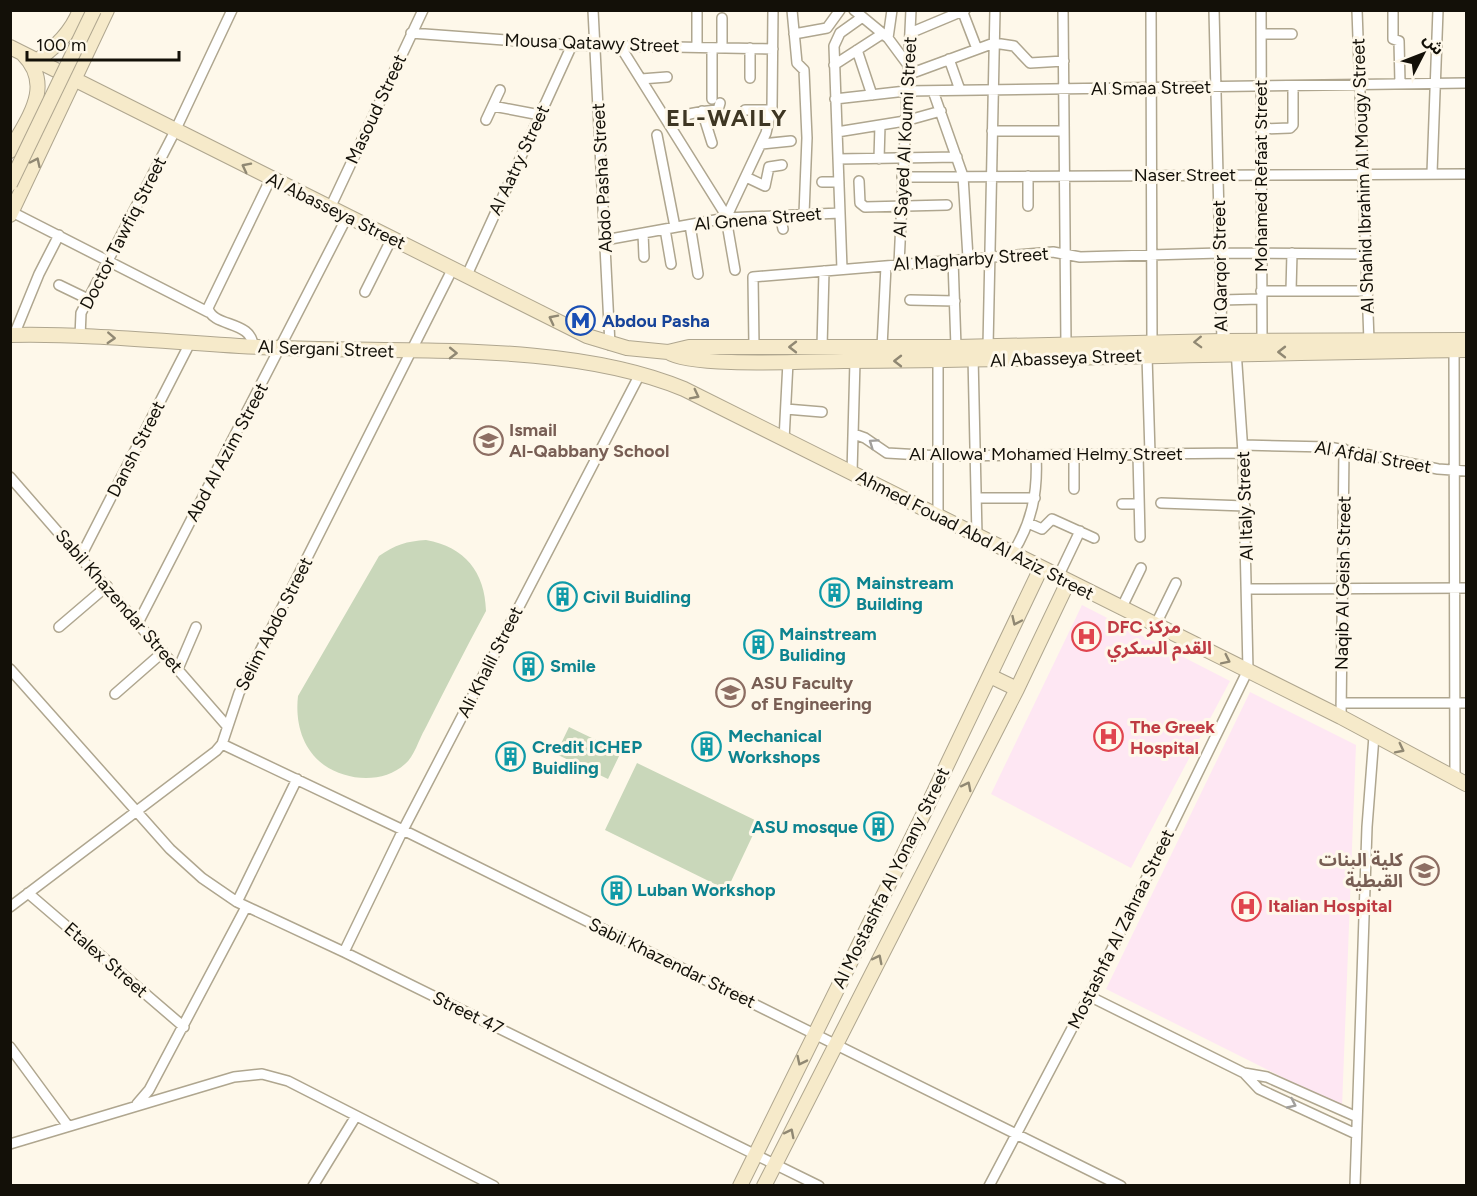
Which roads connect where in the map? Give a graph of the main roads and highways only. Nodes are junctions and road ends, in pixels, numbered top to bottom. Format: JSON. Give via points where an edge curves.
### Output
{"nodes":[{"id":1,"x":81,"y":12,"type":"edge"},
{"id":2,"x":101,"y":14,"type":"edge"},
{"id":3,"x":16,"y":50,"type":"edge"},
{"id":4,"x":38,"y":60,"type":"junction"},
{"id":5,"x":75,"y":80,"type":"junction"},
{"id":6,"x":10,"y":151,"type":"edge"},
{"id":7,"x":10,"y":171,"type":"edge"},
{"id":8,"x":10,"y":184,"type":"edge"},
{"id":9,"x":11,"y":213,"type":"edge"},
{"id":10,"x":12,"y":335,"type":"edge"},
{"id":11,"x":614,"y":345,"type":"junction"},
{"id":12,"x":1232,"y":345,"type":"junction"},
{"id":13,"x":1460,"y":345,"type":"edge"},
{"id":14,"x":1150,"y":349,"type":"junction"},
{"id":15,"x":668,"y":352,"type":"junction"},
{"id":16,"x":973,"y":354,"type":"junction"},
{"id":17,"x":609,"y":367,"type":"junction"},
{"id":18,"x":640,"y":374,"type":"joint"},
{"id":19,"x":1041,"y":568,"type":"junction"},
{"id":20,"x":1063,"y":580,"type":"junction"},
{"id":21,"x":990,"y":676,"type":"junction"},
{"id":22,"x":1017,"y":689,"type":"junction"},
{"id":23,"x":1461,"y":781,"type":"edge"},
{"id":24,"x":740,"y":1185,"type":"edge"},
{"id":25,"x":764,"y":1185,"type":"edge"}],
"edges":[{"from":1,"to":2,"type":"main road","via":[[87,29]]},
{"from":1,"to":4,"type":"main road","via":[[63,39]]},
{"from":1,"to":7,"type":"main road"},
{"from":2,"to":5,"type":"main road"},
{"from":2,"to":8,"type":"main road","bridge":true},
{"from":3,"to":4,"type":"main road","name":"Al Abasseya Street"},
{"from":3,"to":6,"type":"main road","via":[[35,71],[39,93]]},
{"from":4,"to":5,"type":"main road","name":"Al Abasseya Street"},
{"from":9,"to":5,"type":"main road","one_way":true},
{"from":11,"to":5,"type":"main road","name":"Al Abasseya Street","one_way":true,"via":[[587,336]]},
{"from":10,"to":17,"type":"main road","name":"Al Sergani Street","one_way":true,"via":[[514,354]]},
{"from":11,"to":15,"type":"main road","name":"Al Abasseya Street"},
{"from":11,"to":17,"type":"main road","via":[[622,354],[621,361]]},
{"from":13,"to":12,"type":"main road","name":"Al Abasseya Street","one_way":true},
{"from":12,"to":13,"type":"main road","name":"Al Abasseya Street","via":[[1262,341],[1369,341]]},
{"from":12,"to":14,"type":"main road","name":"Al Abasseya Street","one_way":true},
{"from":14,"to":16,"type":"main road","name":"Al Abasseya Street"},
{"from":14,"to":16,"type":"main road","name":"Al Abasseya Street","via":[[988,347]]},
{"from":16,"to":15,"type":"main road","name":"Al Abasseya Street","one_way":true,"via":[[956,347],[689,347]]},
{"from":16,"to":15,"type":"main road","name":"Al Abasseya Street","one_way":true,"via":[[938,361],[788,362],[690,360]]},
{"from":17,"to":18,"type":"main road","name":"Al Sergani Street"},
{"from":18,"to":19,"type":"main road","name":"Ahmed Fouad Abd Al Aziz Street","one_way":true,"via":[[684,389]]},
{"from":19,"to":20,"type":"main road","name":"Ahmed Fouad Abd Al Aziz Street"},
{"from":19,"to":21,"type":"main road","name":"Al Mostashfa Al Yonany Street","one_way":true},
{"from":20,"to":22,"type":"main road","name":"Al Mostashfa Al Yonany Street"},
{"from":20,"to":23,"type":"main road","name":"Ahmed Fouad Abd Al Aziz Street","one_way":true,"via":[[1248,670],[1341,710],[1374,736]]},
{"from":21,"to":22,"type":"main road"},
{"from":21,"to":24,"type":"main road","name":"Al Mostashfa Al Yonany Street","one_way":true},
{"from":25,"to":22,"type":"main road","name":"Al Mostashfa Al Yonany Street","one_way":true}]}
